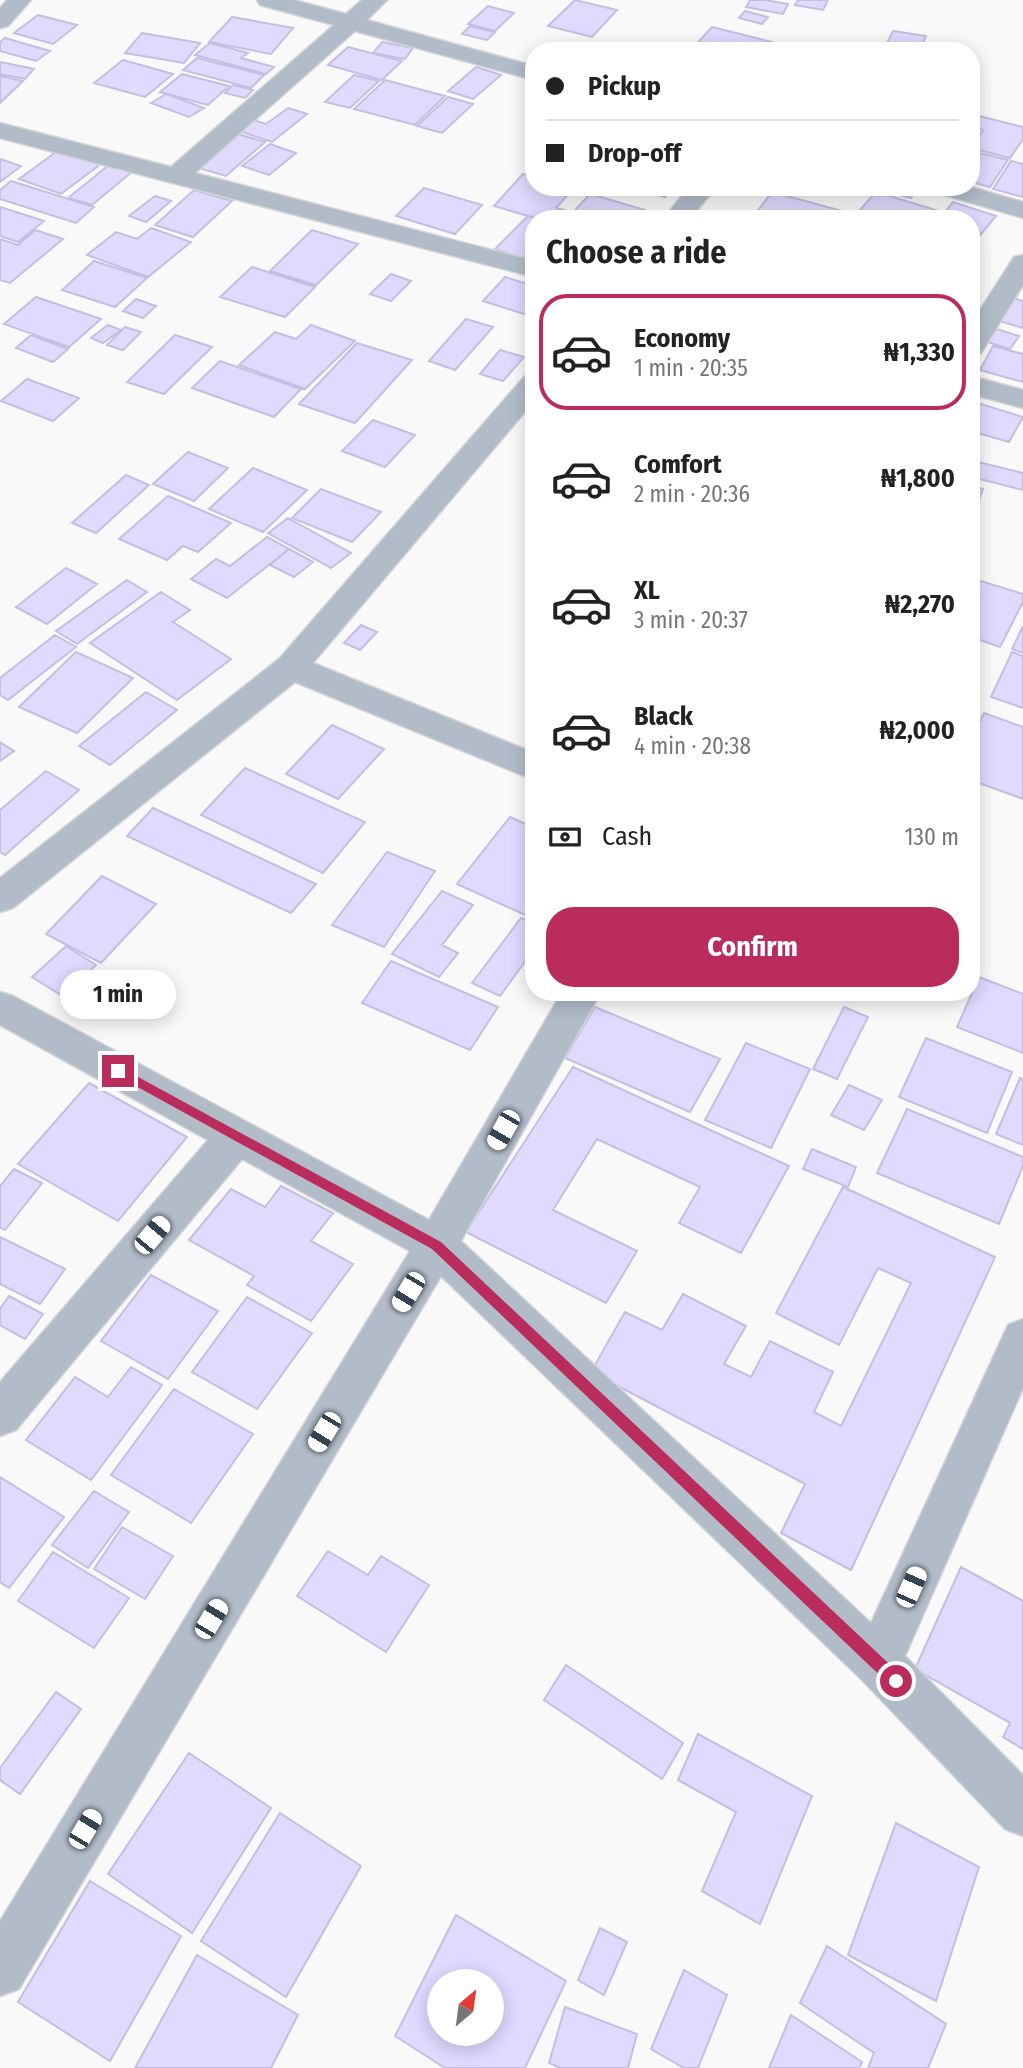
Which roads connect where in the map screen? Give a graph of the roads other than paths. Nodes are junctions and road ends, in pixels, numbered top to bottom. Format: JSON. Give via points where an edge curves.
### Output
{"nodes":[{"id":1,"x":268,"y":0,"type":"edge"},
{"id":2,"x":376,"y":0,"type":"edge"},
{"id":3,"x":352,"y":23,"type":"junction"},
{"id":4,"x":525,"y":71,"type":"edge"},
{"id":5,"x":0,"y":130,"type":"edge"},
{"id":6,"x":176,"y":176,"type":"junction"},
{"id":7,"x":695,"y":196,"type":"edge"},
{"id":8,"x":974,"y":196,"type":"edge"},
{"id":9,"x":684,"y":210,"type":"edge"},
{"id":10,"x":1023,"y":210,"type":"edge"},
{"id":11,"x":1023,"y":263,"type":"edge"},
{"id":12,"x":525,"y":267,"type":"edge"},
{"id":13,"x":980,"y":332,"type":"edge"},
{"id":14,"x":980,"y":388,"type":"edge"},
{"id":15,"x":525,"y":394,"type":"edge"},
{"id":16,"x":1023,"y":399,"type":"edge"},
{"id":17,"x":291,"y":667,"type":"junction"},
{"id":18,"x":525,"y":762,"type":"edge"},
{"id":19,"x":0,"y":898,"type":"edge"},
{"id":20,"x":577,"y":1001,"type":"edge"},
{"id":21,"x":0,"y":1007,"type":"edge"},
{"id":22,"x":237,"y":1135,"type":"junction"},
{"id":23,"x":437,"y":1245,"type":"junction"},
{"id":24,"x":1023,"y":1339,"type":"edge"},
{"id":25,"x":0,"y":1415,"type":"edge"},
{"id":26,"x":878,"y":1662,"type":"junction"},
{"id":27,"x":1023,"y":1811,"type":"edge"},
{"id":28,"x":0,"y":1970,"type":"edge"}],
"edges":[{"from":1,"to":3,"type":"street"},
{"from":2,"to":3,"type":"street"},
{"from":3,"to":4,"type":"street"},
{"from":3,"to":6,"type":"street"},
{"from":5,"to":6,"type":"street"},
{"from":6,"to":12,"type":"street"},
{"from":7,"to":9,"type":"street"},
{"from":8,"to":10,"type":"street"},
{"from":11,"to":13,"type":"street"},
{"from":14,"to":16,"type":"street"},
{"from":15,"to":17,"type":"street"},
{"from":17,"to":18,"type":"street"},
{"from":17,"to":19,"type":"street"},
{"from":20,"to":23,"type":"street"},
{"from":21,"to":22,"type":"street"},
{"from":22,"to":23,"type":"street"},
{"from":22,"to":25,"type":"street"},
{"from":23,"to":26,"type":"street"},
{"from":23,"to":28,"type":"street"},
{"from":24,"to":26,"type":"street"},
{"from":26,"to":27,"type":"street"}]}
